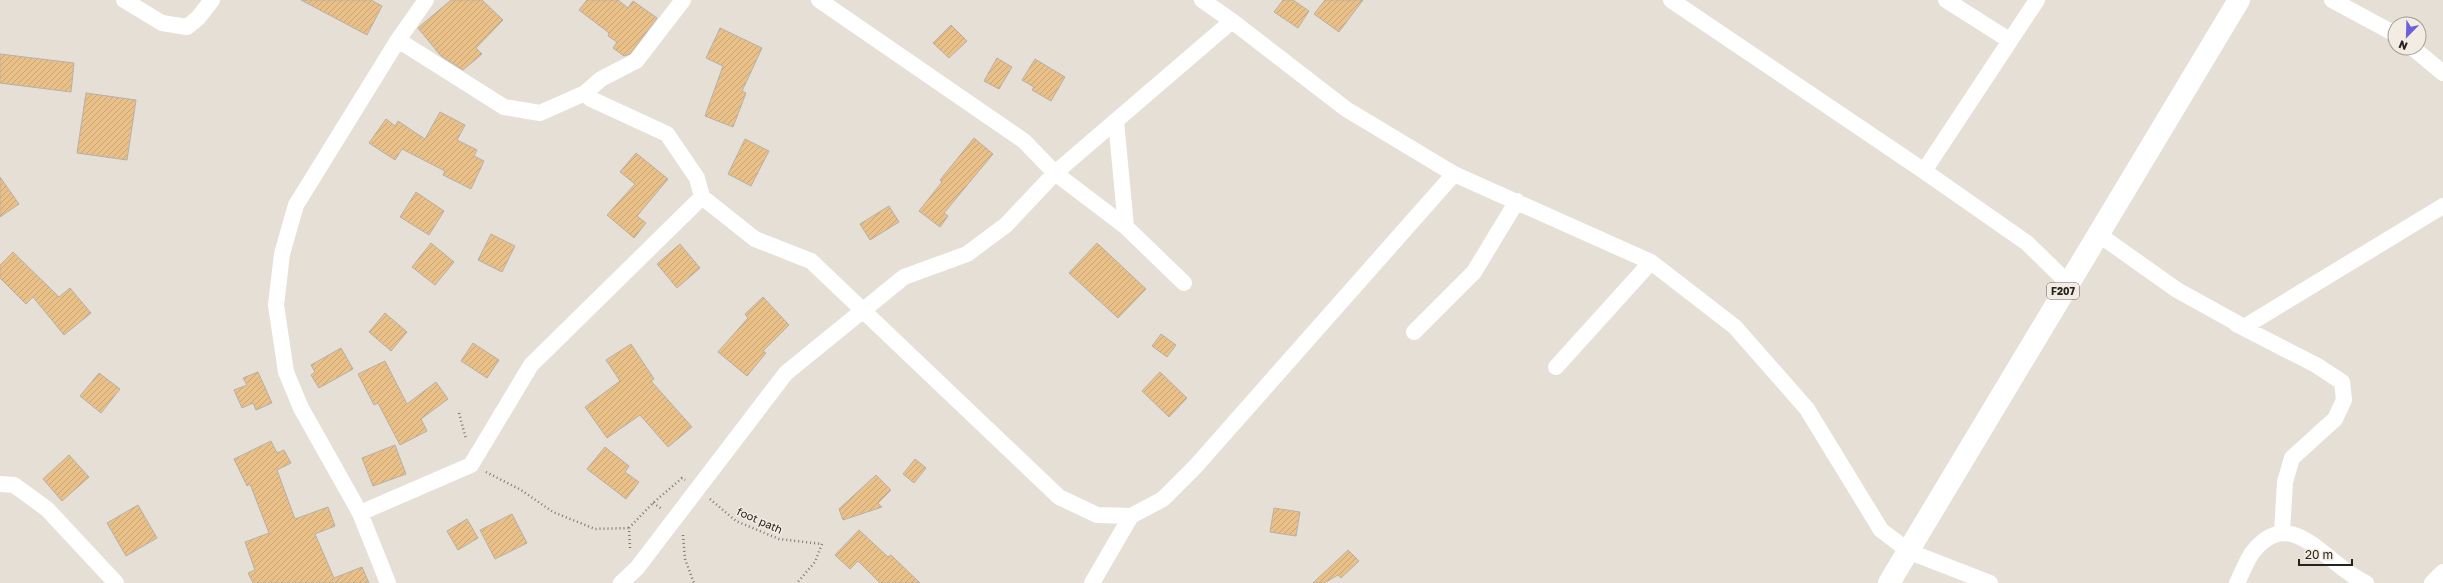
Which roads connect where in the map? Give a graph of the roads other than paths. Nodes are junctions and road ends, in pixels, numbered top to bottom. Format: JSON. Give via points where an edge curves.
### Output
{"nodes":[{"id":1,"x":124,"y":0,"type":"edge"},
{"id":2,"x":212,"y":0,"type":"edge"},
{"id":3,"x":426,"y":0,"type":"edge"},
{"id":4,"x":683,"y":0,"type":"edge"},
{"id":5,"x":819,"y":0,"type":"edge"},
{"id":6,"x":1202,"y":0,"type":"edge"},
{"id":7,"x":1671,"y":0,"type":"edge"},
{"id":8,"x":1946,"y":0,"type":"edge"},
{"id":9,"x":2037,"y":0,"type":"edge"},
{"id":10,"x":2239,"y":0,"type":"edge"},
{"id":11,"x":2332,"y":0,"type":"edge"},
{"id":12,"x":1232,"y":21,"type":"junction"},
{"id":13,"x":2387,"y":30,"type":"edge"},
{"id":14,"x":398,"y":40,"type":"junction"},
{"id":15,"x":2009,"y":40,"type":"junction"},
{"id":16,"x":2423,"y":56,"type":"edge"},
{"id":17,"x":2443,"y":73,"type":"edge"},
{"id":18,"x":585,"y":93,"type":"junction"},
{"id":19,"x":1116,"y":121,"type":"junction"},
{"id":20,"x":1924,"y":171,"type":"junction"},
{"id":21,"x":1055,"y":173,"type":"junction"},
{"id":22,"x":1454,"y":174,"type":"junction"},
{"id":23,"x":702,"y":197,"type":"junction"},
{"id":24,"x":1517,"y":201,"type":"junction"},
{"id":25,"x":2443,"y":206,"type":"edge"},
{"id":26,"x":1126,"y":227,"type":"junction"},
{"id":27,"x":2098,"y":234,"type":"junction"},
{"id":28,"x":1650,"y":262,"type":"junction"},
{"id":29,"x":1184,"y":282,"type":"dead end"},
{"id":30,"x":2068,"y":283,"type":"junction"},
{"id":31,"x":865,"y":311,"type":"junction"},
{"id":32,"x":2221,"y":316,"type":"junction"},
{"id":33,"x":1414,"y":332,"type":"dead end"},
{"id":34,"x":1556,"y":367,"type":"dead end"},
{"id":35,"x":0,"y":484,"type":"edge"},
{"id":36,"x":360,"y":513,"type":"junction"},
{"id":37,"x":1131,"y":516,"type":"junction"},
{"id":38,"x":2282,"y":532,"type":"junction"},
{"id":39,"x":1910,"y":552,"type":"junction"},
{"id":40,"x":2443,"y":572,"type":"edge"},
{"id":41,"x":116,"y":583,"type":"edge"},
{"id":42,"x":388,"y":583,"type":"edge"},
{"id":43,"x":621,"y":583,"type":"edge"},
{"id":44,"x":1092,"y":583,"type":"edge"},
{"id":45,"x":1889,"y":583,"type":"edge"},
{"id":46,"x":1990,"y":583,"type":"edge"},
{"id":47,"x":2237,"y":583,"type":"edge"},
{"id":48,"x":2366,"y":583,"type":"edge"},
{"id":49,"x":2432,"y":583,"type":"edge"}],
"edges":[{"from":1,"to":2,"type":"street","via":[[162,23],[187,27]]},
{"from":3,"to":14,"type":"street"},
{"from":4,"to":18,"type":"street","via":[[636,61],[601,79]]},
{"from":5,"to":21,"type":"street","via":[[1024,141]]},
{"from":6,"to":12,"type":"street"},
{"from":7,"to":20,"type":"street"},
{"from":8,"to":15,"type":"street"},
{"from":9,"to":15,"type":"street"},
{"from":10,"to":27,"type":"main road","number":"F207"},
{"from":11,"to":13,"type":"street"},
{"from":12,"to":19,"type":"street"},
{"from":12,"to":22,"type":"street","via":[[1346,109]]},
{"from":14,"to":18,"type":"street","via":[[504,107],[540,113]]},
{"from":14,"to":36,"type":"street","via":[[296,205],[282,254],[276,305],[286,372],[301,408]]},
{"from":15,"to":20,"type":"street"},
{"from":16,"to":17,"type":"street"},
{"from":18,"to":23,"type":"street","via":[[591,99],[668,134],[698,178]]},
{"from":19,"to":21,"type":"street"},
{"from":19,"to":26,"type":"street"},
{"from":20,"to":30,"type":"street","via":[[2027,243]]},
{"from":21,"to":26,"type":"street"},
{"from":21,"to":31,"type":"street","via":[[1006,225],[972,250],[904,277]]},
{"from":22,"to":24,"type":"street"},
{"from":22,"to":37,"type":"street","via":[[1195,467],[1163,499]]},
{"from":23,"to":31,"type":"street","via":[[755,238],[811,261]]},
{"from":23,"to":36,"type":"street","via":[[531,365],[471,465]]},
{"from":24,"to":28,"type":"street"},
{"from":24,"to":33,"type":"street","via":[[1474,272]]},
{"from":25,"to":32,"type":"street","via":[[2244,328]]},
{"from":26,"to":29,"type":"street"},
{"from":27,"to":30,"type":"main road","number":"F207"},
{"from":27,"to":32,"type":"street","via":[[2177,290]]},
{"from":28,"to":34,"type":"street"},
{"from":28,"to":39,"type":"street","via":[[1736,327],[1807,409],[1881,530]]},
{"from":30,"to":39,"type":"main road","number":"F207"},
{"from":31,"to":37,"type":"street","via":[[1059,498],[1097,515]]},
{"from":31,"to":43,"type":"street","via":[[786,373],[637,568]]},
{"from":32,"to":38,"type":"street","via":[[2316,365],[2342,382],[2344,400],[2334,419],[2292,458],[2286,482]]},
{"from":35,"to":41,"type":"street","via":[[14,485],[47,509]]},
{"from":36,"to":42,"type":"street"},
{"from":37,"to":44,"type":"street"},
{"from":38,"to":47,"type":"street","via":[[2268,536],[2252,554]]},
{"from":38,"to":48,"type":"street","via":[[2301,536],[2354,578]]},
{"from":39,"to":45,"type":"main road","number":"F207"},
{"from":39,"to":46,"type":"street"},
{"from":40,"to":49,"type":"street"}]}
